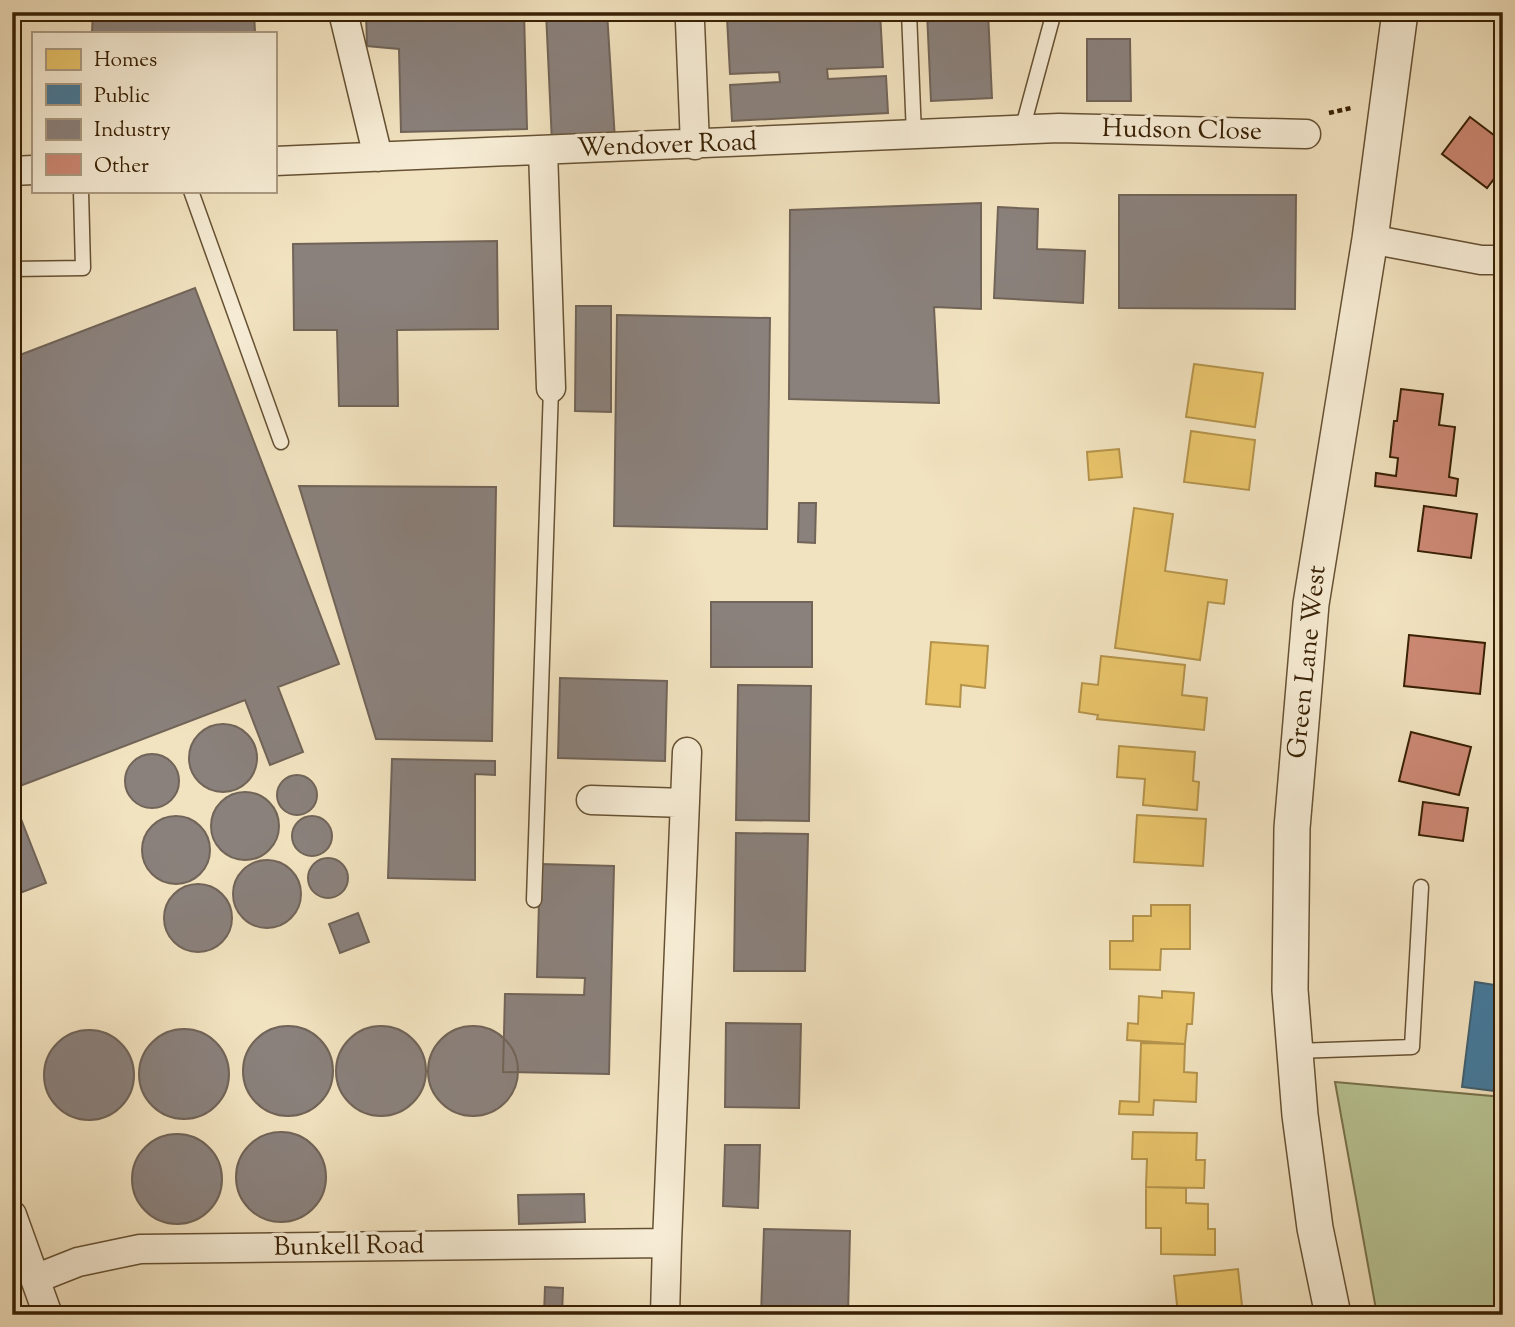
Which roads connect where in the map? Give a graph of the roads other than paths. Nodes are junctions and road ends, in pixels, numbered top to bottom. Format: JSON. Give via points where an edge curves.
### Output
{"nodes":[{"id":1,"x":343,"y":12,"type":"edge"},
{"id":2,"x":909,"y":12,"type":"edge"},
{"id":3,"x":1054,"y":12,"type":"edge"},
{"id":4,"x":1400,"y":12,"type":"edge"},
{"id":5,"x":690,"y":17,"type":"edge"},
{"id":6,"x":1059,"y":128,"type":"joint"},
{"id":7,"x":1022,"y":130,"type":"junction"},
{"id":8,"x":1306,"y":134,"type":"road end"},
{"id":9,"x":914,"y":135,"type":"junction"},
{"id":10,"x":695,"y":145,"type":"junction"},
{"id":11,"x":543,"y":150,"type":"junction"},
{"id":12,"x":378,"y":157,"type":"junction"},
{"id":13,"x":276,"y":161,"type":"edge"},
{"id":14,"x":32,"y":170,"type":"edge"},
{"id":15,"x":12,"y":171,"type":"edge"},
{"id":16,"x":81,"y":192,"type":"edge"},
{"id":17,"x":191,"y":192,"type":"edge"},
{"id":18,"x":1370,"y":239,"type":"junction"},
{"id":19,"x":1503,"y":260,"type":"edge"},
{"id":20,"x":12,"y":269,"type":"edge"},
{"id":21,"x":551,"y":388,"type":"joint"},
{"id":22,"x":281,"y":442,"type":"dead end"},
{"id":23,"x":687,"y":752,"type":"dead end"},
{"id":24,"x":591,"y":800,"type":"dead end"},
{"id":25,"x":685,"y":803,"type":"junction"},
{"id":26,"x":1421,"y":887,"type":"dead end"},
{"id":27,"x":534,"y":900,"type":"dead end"},
{"id":28,"x":1295,"y":1051,"type":"junction"},
{"id":29,"x":12,"y":1215,"type":"edge"},
{"id":30,"x":667,"y":1243,"type":"junction"},
{"id":31,"x":35,"y":1279,"type":"junction"},
{"id":32,"x":48,"y":1315,"type":"edge"},
{"id":33,"x":666,"y":1315,"type":"edge"},
{"id":34,"x":1333,"y":1315,"type":"edge"}],
"edges":[{"from":1,"to":12,"type":"street"},
{"from":2,"to":9,"type":"lane"},
{"from":3,"to":7,"type":"lane"},
{"from":4,"to":18,"type":"street","name":"Green Lane West"},
{"from":5,"to":10,"type":"street"},
{"from":6,"to":7,"type":"street","name":"Wendover Road"},
{"from":6,"to":8,"type":"street","name":"Hudson Close"},
{"from":7,"to":9,"type":"street","name":"Wendover Road"},
{"from":9,"to":10,"type":"street","name":"Wendover Road"},
{"from":10,"to":11,"type":"street","name":"Wendover Road"},
{"from":11,"to":12,"type":"street","name":"Wendover Road"},
{"from":11,"to":21,"type":"street"},
{"from":12,"to":13,"type":"street","name":"Wendover Road"},
{"from":14,"to":15,"type":"street"},
{"from":16,"to":20,"type":"lane","via":[[83,268]]},
{"from":17,"to":22,"type":"lane"},
{"from":18,"to":19,"type":"street"},
{"from":18,"to":28,"type":"street","name":"Green Lane West","via":[[1311,604],[1292,828],[1290,990]]},
{"from":21,"to":27,"type":"lane"},
{"from":23,"to":25,"type":"street"},
{"from":24,"to":25,"type":"street"},
{"from":25,"to":30,"type":"street"},
{"from":26,"to":28,"type":"lane","via":[[1412,1047]]},
{"from":28,"to":34,"type":"street","name":"Green Lane West","via":[[1315,1228]]},
{"from":29,"to":31,"type":"street"},
{"from":30,"to":31,"type":"street","name":"Bunkell Road","via":[[140,1249],[78,1262]]},
{"from":30,"to":33,"type":"street"},
{"from":31,"to":32,"type":"street"}]}
